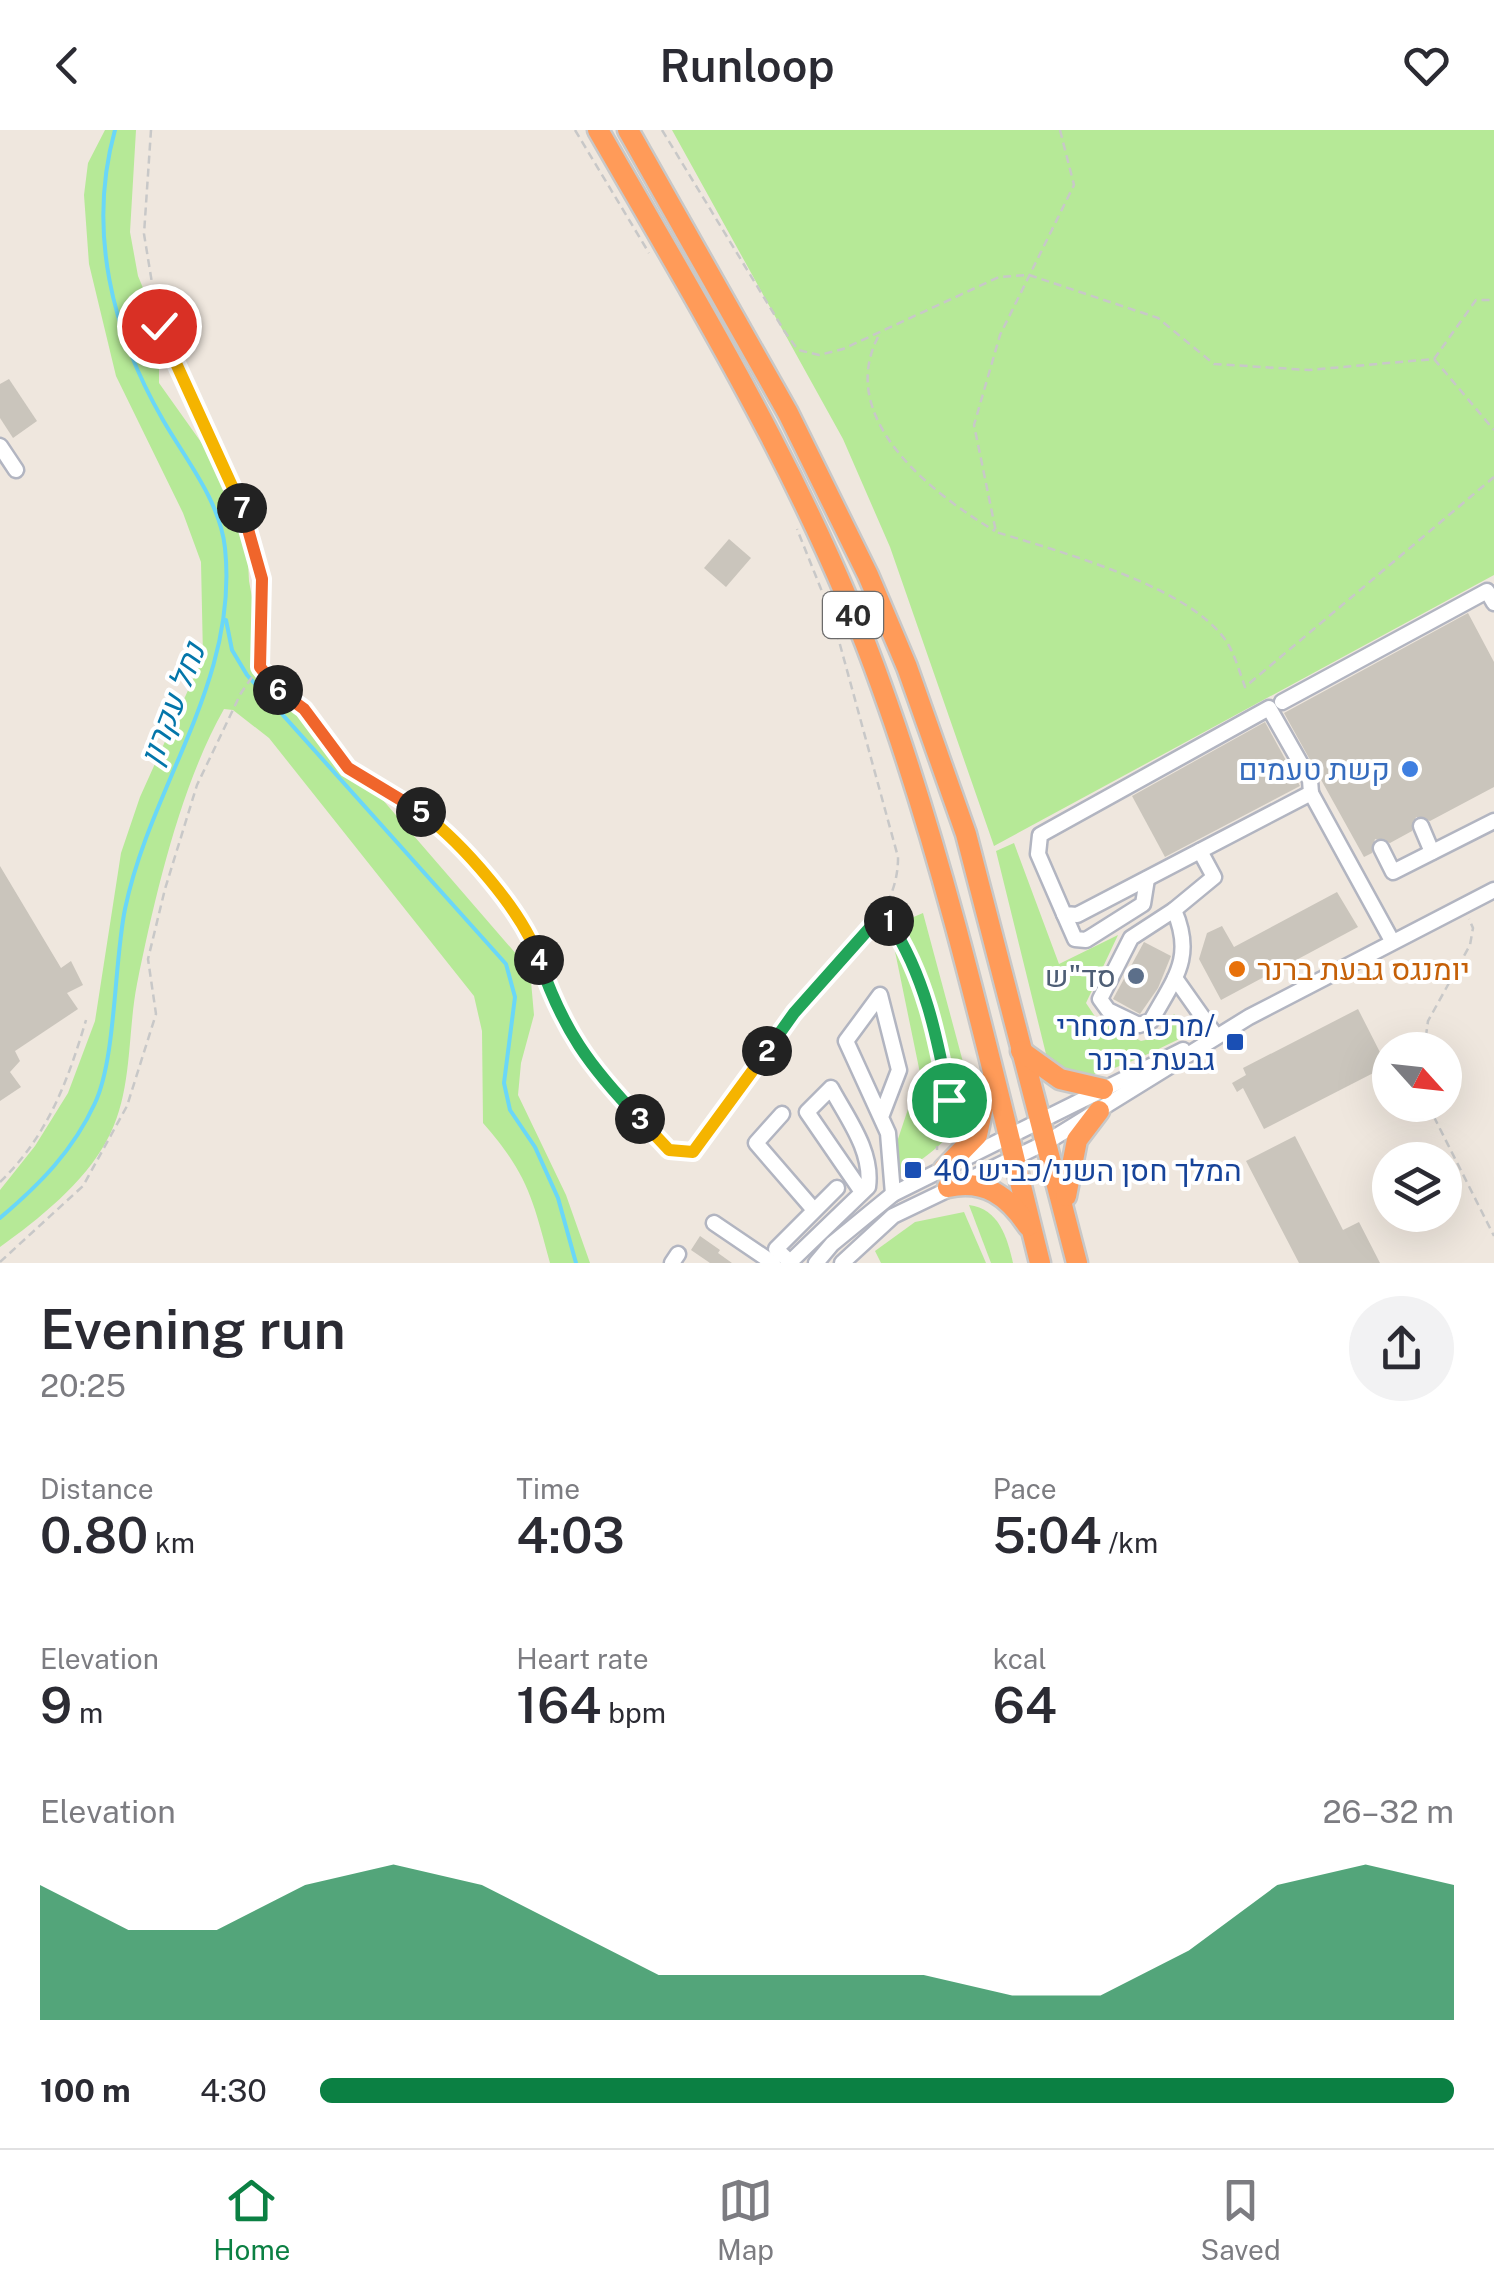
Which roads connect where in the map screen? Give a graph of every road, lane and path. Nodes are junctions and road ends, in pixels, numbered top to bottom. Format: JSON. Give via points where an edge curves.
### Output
{"nodes":[{"id":1,"x":151,"y":130,"type":"edge"},
{"id":2,"x":575,"y":130,"type":"edge"},
{"id":3,"x":598,"y":130,"type":"edge"},
{"id":4,"x":628,"y":130,"type":"edge"},
{"id":5,"x":662,"y":130,"type":"edge"},
{"id":6,"x":1060,"y":130,"type":"edge"},
{"id":7,"x":657,"y":268,"type":"dead end"},
{"id":8,"x":1029,"y":275,"type":"junction"},
{"id":9,"x":1494,"y":300,"type":"edge"},
{"id":10,"x":879,"y":335,"type":"junction"},
{"id":11,"x":1434,"y":359,"type":"junction"},
{"id":12,"x":1494,"y":430,"type":"edge"},
{"id":13,"x":0,"y":446,"type":"edge"},
{"id":14,"x":16,"y":470,"type":"dead end"},
{"id":15,"x":1494,"y":477,"type":"edge"},
{"id":16,"x":792,"y":518,"type":"dead end"},
{"id":17,"x":996,"y":532,"type":"junction"},
{"id":18,"x":1494,"y":603,"type":"edge"},
{"id":19,"x":260,"y":667,"type":"junction"},
{"id":20,"x":1282,"y":702,"type":"dead end"},
{"id":21,"x":1312,"y":794,"type":"junction"},
{"id":22,"x":1494,"y":821,"type":"edge"},
{"id":23,"x":1422,"y":826,"type":"dead end"},
{"id":24,"x":1381,"y":848,"type":"dead end"},
{"id":25,"x":1200,"y":851,"type":"junction"},
{"id":26,"x":1432,"y":852,"type":"junction"},
{"id":27,"x":1146,"y":879,"type":"junction"},
{"id":28,"x":1494,"y":891,"type":"edge"},
{"id":29,"x":1462,"y":906,"type":"junction"},
{"id":30,"x":1174,"y":910,"type":"junction"},
{"id":31,"x":883,"y":913,"type":"junction"},
{"id":32,"x":1064,"y":914,"type":"junction"},
{"id":33,"x":1391,"y":940,"type":"junction"},
{"id":34,"x":1174,"y":978,"type":"junction"},
{"id":35,"x":86,"y":1020,"type":"dead end"},
{"id":36,"x":1426,"y":1032,"type":"edge"},
{"id":37,"x":1216,"y":1036,"type":"junction"},
{"id":38,"x":1021,"y":1051,"type":"junction"},
{"id":39,"x":987,"y":1060,"type":"junction"},
{"id":40,"x":1103,"y":1089,"type":"junction"},
{"id":41,"x":1099,"y":1110,"type":"junction"},
{"id":42,"x":782,"y":1114,"type":"dead end"},
{"id":43,"x":881,"y":1117,"type":"junction"},
{"id":44,"x":1437,"y":1122,"type":"edge"},
{"id":45,"x":1044,"y":1133,"type":"junction"},
{"id":46,"x":1011,"y":1148,"type":"junction"},
{"id":47,"x":946,"y":1178,"type":"junction"},
{"id":48,"x":0,"y":1182,"type":"edge"},
{"id":49,"x":837,"y":1188,"type":"dead end"},
{"id":50,"x":862,"y":1192,"type":"junction"},
{"id":51,"x":893,"y":1194,"type":"junction"},
{"id":52,"x":814,"y":1210,"type":"junction"},
{"id":53,"x":1067,"y":1223,"type":"junction"},
{"id":54,"x":714,"y":1224,"type":"dead end"},
{"id":55,"x":1033,"y":1234,"type":"junction"},
{"id":56,"x":1494,"y":1236,"type":"edge"},
{"id":57,"x":0,"y":1262,"type":"edge"},
{"id":58,"x":789,"y":1262,"type":"edge"},
{"id":59,"x":773,"y":1263,"type":"edge"},
{"id":60,"x":816,"y":1263,"type":"edge"},
{"id":61,"x":842,"y":1263,"type":"edge"},
{"id":62,"x":1040,"y":1263,"type":"edge"},
{"id":63,"x":1077,"y":1263,"type":"edge"}],
"edges":[{"from":1,"to":19,"type":"path","via":[[144,234],[159,326],[239,499],[262,579]]},
{"from":2,"to":7,"type":"path"},
{"from":3,"to":39,"type":"highway","number":"40","via":[[747,390],[846,596],[913,783]]},
{"from":4,"to":38,"type":"highway","number":"40","via":[[769,378],[874,589],[966,834]]},
{"from":5,"to":10,"type":"path","via":[[798,350],[819,354]]},
{"from":6,"to":8,"type":"path","via":[[1074,185]]},
{"from":8,"to":10,"type":"path","via":[[999,276]]},
{"from":8,"to":11,"type":"path","via":[[1158,318],[1214,364],[1309,370]]},
{"from":8,"to":17,"type":"path","via":[[1000,335],[974,425]]},
{"from":9,"to":11,"type":"path","via":[[1476,300]]},
{"from":10,"to":17,"type":"path","via":[[866,361],[865,392],[873,413],[918,475]]},
{"from":11,"to":12,"type":"path"},
{"from":13,"to":14,"type":"street"},
{"from":15,"to":17,"type":"path","via":[[1245,686],[1228,643],[1210,622],[1128,574]]},
{"from":16,"to":31,"type":"path","via":[[833,619],[898,857]]},
{"from":18,"to":20,"type":"street","via":[[1488,591]]},
{"from":19,"to":31,"type":"path","via":[[282,696],[304,709],[348,768],[425,815],[491,883],[534,942],[560,1018],[602,1080],[669,1150],[693,1152],[794,1013]]},
{"from":19,"to":57,"type":"path","via":[[197,785],[165,889],[148,958],[156,1014],[127,1106],[83,1186]]},
{"from":21,"to":25,"type":"street"},
{"from":21,"to":32,"type":"street","via":[[1270,708],[1040,835],[1038,854]]},
{"from":21,"to":33,"type":"street"},
{"from":22,"to":26,"type":"street"},
{"from":23,"to":26,"type":"street"},
{"from":24,"to":26,"type":"street","via":[[1392,872]]},
{"from":25,"to":27,"type":"street"},
{"from":25,"to":30,"type":"street","via":[[1214,878]]},
{"from":27,"to":32,"type":"street","via":[[1077,916]]},
{"from":27,"to":32,"type":"street","via":[[1144,904],[1086,940],[1075,939]]},
{"from":28,"to":29,"type":"street"},
{"from":29,"to":33,"type":"street"},
{"from":29,"to":36,"type":"path","via":[[1474,928],[1470,945]]},
{"from":30,"to":34,"type":"street","via":[[1185,959]]},
{"from":30,"to":34,"type":"street","via":[[1132,938],[1100,1000],[1139,1025],[1150,1021]]},
{"from":31,"to":47,"type":"path","via":[[912,957],[934,1024],[949,1100],[936,1154]]},
{"from":33,"to":37,"type":"street"},
{"from":34,"to":37,"type":"street"},
{"from":35,"to":48,"type":"path","via":[[61,1095],[38,1138]]},
{"from":37,"to":40,"type":"street"},
{"from":37,"to":41,"type":"street"},
{"from":38,"to":40,"type":"highway","via":[[1060,1079]]},
{"from":38,"to":45,"type":"highway","number":"40"},
{"from":39,"to":46,"type":"highway","number":"40"},
{"from":39,"to":47,"type":"highway","via":[[982,1123]]},
{"from":40,"to":45,"type":"street"},
{"from":41,"to":45,"type":"street"},
{"from":41,"to":53,"type":"highway","via":[[1072,1154]]},
{"from":42,"to":52,"type":"street","via":[[756,1144]]},
{"from":43,"to":43,"type":"street","via":[[899,1070],[880,995],[846,1041]]},
{"from":43,"to":51,"type":"street","via":[[890,1141]]},
{"from":44,"to":56,"type":"path"},
{"from":45,"to":46,"type":"street"},
{"from":45,"to":53,"type":"highway","number":"40"},
{"from":46,"to":47,"type":"street"},
{"from":46,"to":55,"type":"highway","number":"40"},
{"from":47,"to":51,"type":"street"},
{"from":47,"to":55,"type":"highway","via":[[992,1190]]},
{"from":47,"to":61,"type":"street"},
{"from":49,"to":52,"type":"street"},
{"from":50,"to":50,"type":"street","via":[[870,1174],[863,1148],[831,1088],[807,1112]]},
{"from":50,"to":58,"type":"street"},
{"from":51,"to":60,"type":"street"},
{"from":52,"to":58,"type":"street","via":[[776,1249]]},
{"from":53,"to":63,"type":"highway","number":"40"},
{"from":54,"to":59,"type":"street"},
{"from":55,"to":62,"type":"highway","number":"40"}]}
